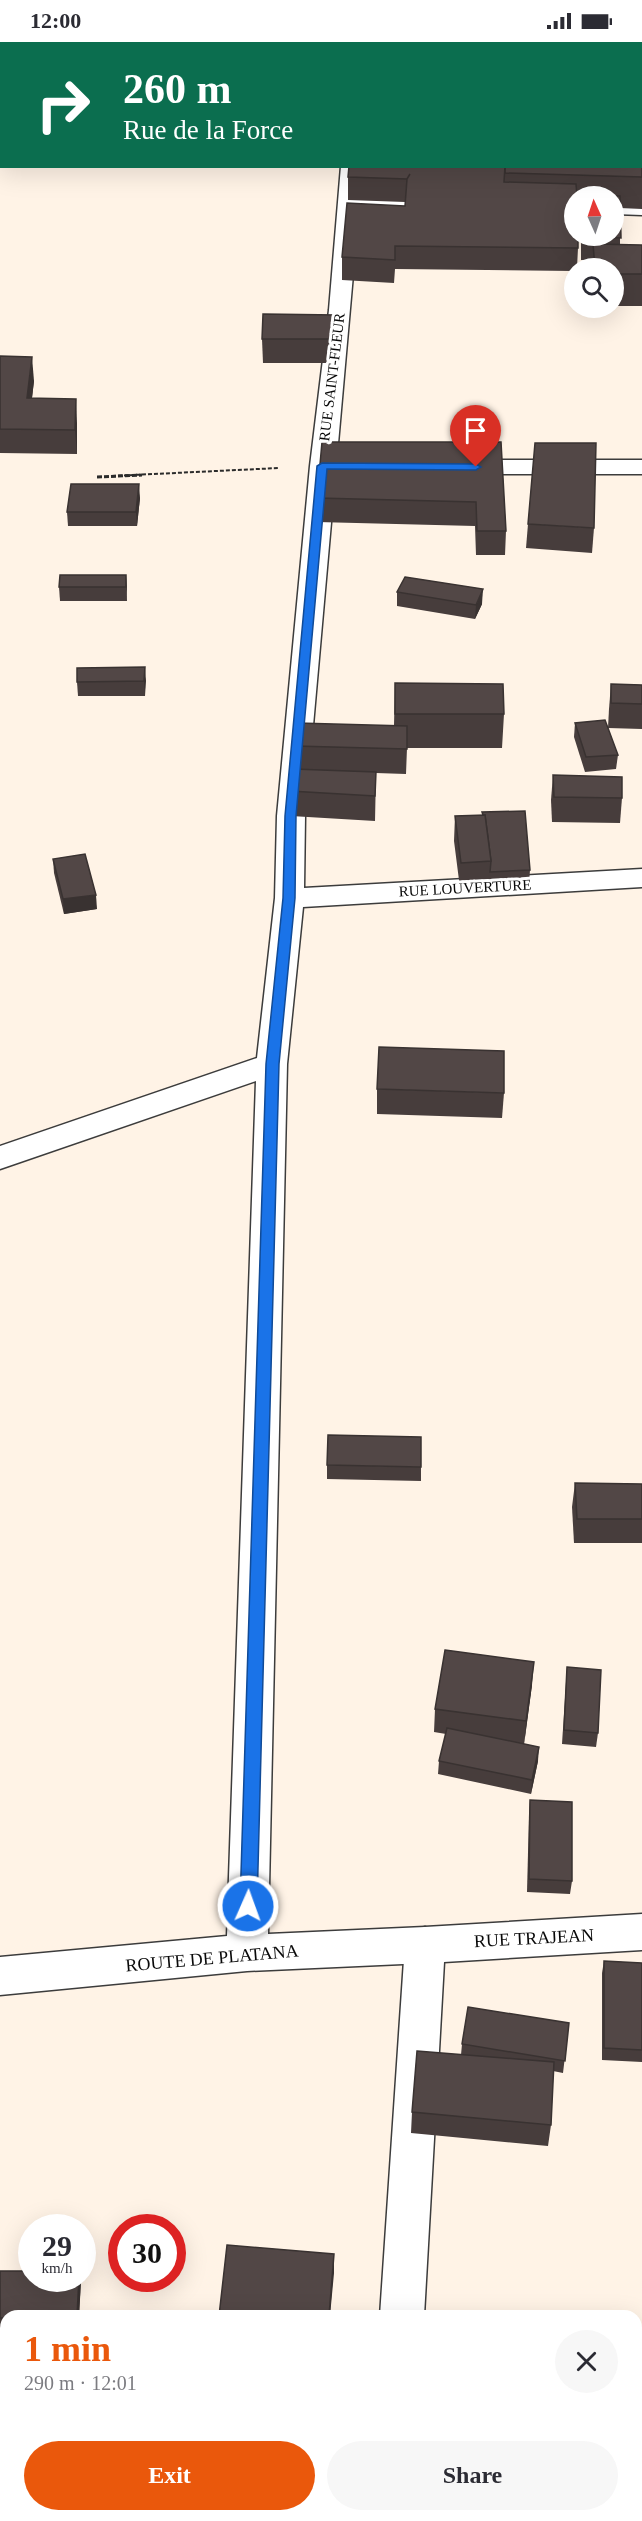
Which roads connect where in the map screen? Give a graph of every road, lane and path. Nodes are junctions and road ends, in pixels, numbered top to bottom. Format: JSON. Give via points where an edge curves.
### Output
{"nodes":[{"id":1,"x":351,"y":168,"type":"edge"},
{"id":2,"x":348,"y":200,"type":"junction"},
{"id":3,"x":474,"y":204,"type":"edge"},
{"id":4,"x":624,"y":208,"type":"edge"},
{"id":5,"x":642,"y":209,"type":"edge"},
{"id":6,"x":333,"y":466,"type":"junction"},
{"id":7,"x":437,"y":467,"type":"edge"},
{"id":8,"x":642,"y":467,"type":"edge"},
{"id":9,"x":97,"y":477,"type":"dead end"},
{"id":10,"x":642,"y":878,"type":"edge"},
{"id":11,"x":289,"y":898,"type":"junction"},
{"id":12,"x":272,"y":1064,"type":"junction"},
{"id":13,"x":0,"y":1158,"type":"edge"},
{"id":14,"x":642,"y":1932,"type":"edge"},
{"id":15,"x":425,"y":1944,"type":"junction"},
{"id":16,"x":247,"y":1953,"type":"junction"},
{"id":17,"x":0,"y":1976,"type":"edge"},
{"id":18,"x":402,"y":2310,"type":"edge"}],
"edges":[{"from":1,"to":2,"type":"street","name":"RUE SAINT-FLEUR"},
{"from":2,"to":3,"type":"street"},
{"from":2,"to":6,"type":"street","name":"RUE SAINT-FLEUR"},
{"from":4,"to":5,"type":"street"},
{"from":6,"to":9,"type":"path"},
{"from":6,"to":11,"type":"street","name":"RUE SAINT-FLEUR","via":[[291,816]]},
{"from":7,"to":8,"type":"street"},
{"from":10,"to":11,"type":"street","name":"RUE LOUVERTURE"},
{"from":11,"to":12,"type":"street","name":"RUE SAINT-FLEUR"},
{"from":12,"to":13,"type":"street"},
{"from":12,"to":16,"type":"street","name":"RUE SAINT-FLEUR"},
{"from":14,"to":15,"type":"street","name":"RUE TRAJEAN"},
{"from":15,"to":16,"type":"street","name":"ROUTE DE PLATANA"},
{"from":15,"to":18,"type":"street"},
{"from":16,"to":17,"type":"street","name":"ROUTE DE PLATANA"}]}
